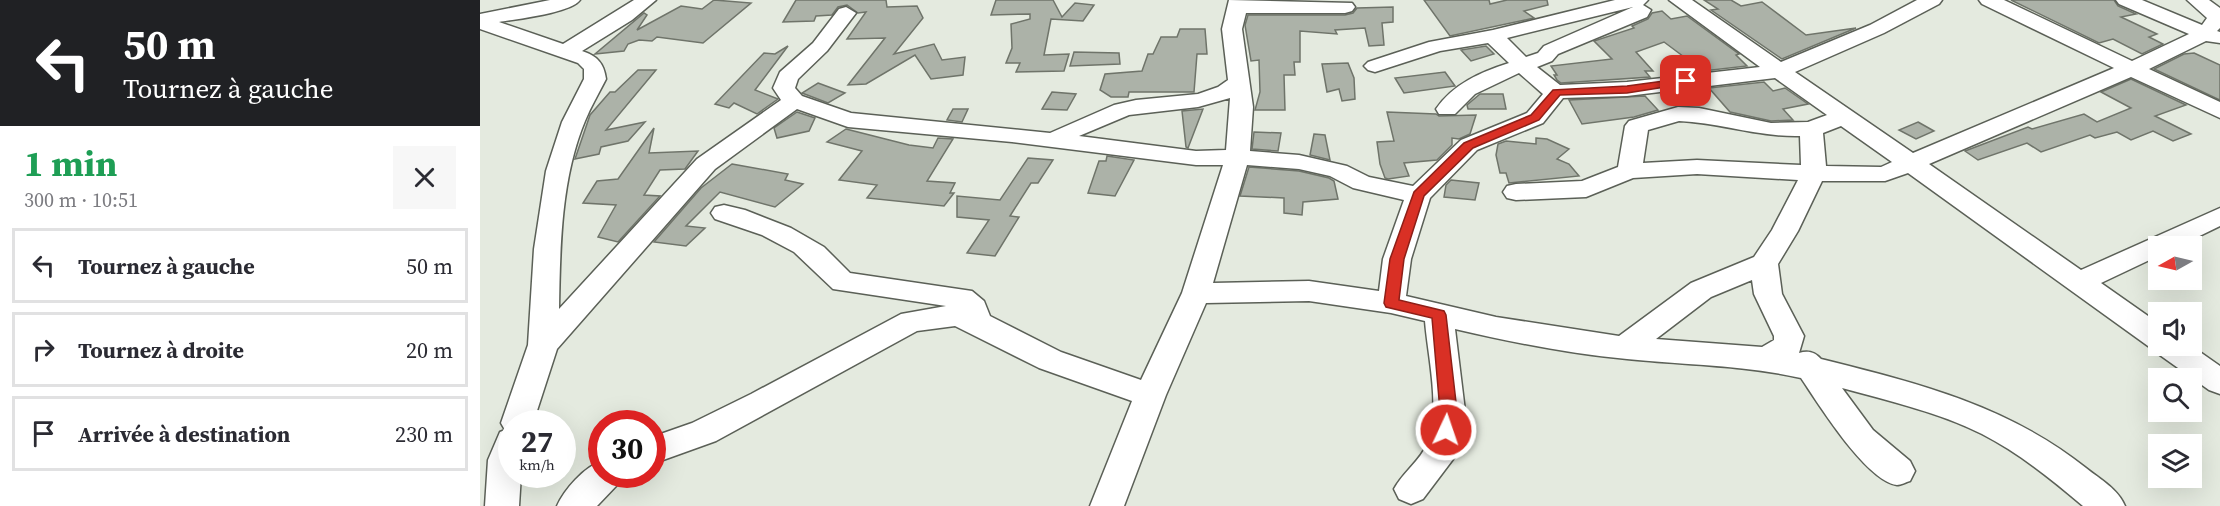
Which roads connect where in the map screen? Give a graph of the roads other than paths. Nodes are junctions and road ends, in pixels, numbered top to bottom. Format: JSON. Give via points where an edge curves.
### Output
{"nodes":[{"id":1,"x":499,"y":0,"type":"edge"},
{"id":2,"x":570,"y":0,"type":"edge"},
{"id":3,"x":646,"y":0,"type":"edge"},
{"id":4,"x":1638,"y":0,"type":"edge"},
{"id":5,"x":1644,"y":0,"type":"edge"},
{"id":6,"x":1680,"y":0,"type":"edge"},
{"id":7,"x":1932,"y":0,"type":"edge"},
{"id":8,"x":1989,"y":0,"type":"edge"},
{"id":9,"x":2126,"y":0,"type":"edge"},
{"id":10,"x":2197,"y":0,"type":"edge"},
{"id":11,"x":1237,"y":3,"type":"edge"},
{"id":12,"x":1345,"y":7,"type":"dead end"},
{"id":13,"x":480,"y":8,"type":"edge"},
{"id":14,"x":846,"y":13,"type":"dead end"},
{"id":15,"x":480,"y":21,"type":"edge"},
{"id":16,"x":2215,"y":25,"type":"edge"},
{"id":17,"x":1493,"y":36,"type":"junction"},
{"id":18,"x":565,"y":52,"type":"junction"},
{"id":19,"x":1375,"y":66,"type":"dead end"},
{"id":20,"x":1523,"y":66,"type":"junction"},
{"id":21,"x":2131,"y":69,"type":"junction"},
{"id":22,"x":1779,"y":71,"type":"junction"},
{"id":23,"x":1238,"y":83,"type":"junction"},
{"id":24,"x":1557,"y":92,"type":"junction"},
{"id":25,"x":794,"y":101,"type":"junction"},
{"id":26,"x":1447,"y":109,"type":"dead end"},
{"id":27,"x":2220,"y":111,"type":"edge"},
{"id":28,"x":1844,"y":117,"type":"junction"},
{"id":29,"x":1811,"y":129,"type":"junction"},
{"id":30,"x":1052,"y":140,"type":"junction"},
{"id":31,"x":1237,"y":157,"type":"junction"},
{"id":32,"x":1912,"y":164,"type":"junction"},
{"id":33,"x":1629,"y":171,"type":"junction"},
{"id":34,"x":1814,"y":173,"type":"junction"},
{"id":35,"x":1516,"y":192,"type":"dead end"},
{"id":36,"x":1418,"y":195,"type":"junction"},
{"id":37,"x":724,"y":213,"type":"dead end"},
{"id":38,"x":2220,"y":216,"type":"edge"},
{"id":39,"x":1764,"y":264,"type":"junction"},
{"id":40,"x":2079,"y":282,"type":"junction"},
{"id":41,"x":1196,"y":293,"type":"junction"},
{"id":42,"x":1391,"y":303,"type":"junction"},
{"id":43,"x":1439,"y":315,"type":"junction"},
{"id":44,"x":976,"y":322,"type":"junction"},
{"id":45,"x":2148,"y":331,"type":"edge"},
{"id":46,"x":1789,"y":336,"type":"junction"},
{"id":47,"x":543,"y":345,"type":"junction"},
{"id":48,"x":1624,"y":348,"type":"junction"},
{"id":49,"x":2183,"y":356,"type":"edge"},
{"id":50,"x":1767,"y":359,"type":"junction"},
{"id":51,"x":1809,"y":368,"type":"junction"},
{"id":52,"x":2220,"y":382,"type":"edge"},
{"id":53,"x":1150,"y":394,"type":"junction"},
{"id":54,"x":522,"y":410,"type":"edge"},
{"id":55,"x":666,"y":446,"type":"edge"},
{"id":56,"x":1898,"y":471,"type":"dead end"},
{"id":57,"x":503,"y":488,"type":"edge"},
{"id":58,"x":592,"y":488,"type":"edge"},
{"id":59,"x":1411,"y":489,"type":"dead end"},
{"id":60,"x":502,"y":506,"type":"edge"},
{"id":61,"x":574,"y":506,"type":"edge"},
{"id":62,"x":1107,"y":506,"type":"edge"},
{"id":63,"x":2108,"y":506,"type":"edge"}],
"edges":[{"from":1,"to":13,"type":"street"},
{"from":2,"to":15,"type":"street"},
{"from":3,"to":18,"type":"street"},
{"from":4,"to":17,"type":"street"},
{"from":5,"to":20,"type":"street","via":[[1640,13],[1551,50],[1545,57]]},
{"from":6,"to":22,"type":"street"},
{"from":7,"to":22,"type":"street","via":[[1877,29]]},
{"from":8,"to":21,"type":"street"},
{"from":9,"to":16,"type":"street"},
{"from":10,"to":16,"type":"street"},
{"from":11,"to":12,"type":"street"},
{"from":11,"to":23,"type":"street","via":[[1232,29]]},
{"from":14,"to":25,"type":"street","via":[[820,47],[788,77],[784,88]]},
{"from":15,"to":18,"type":"street"},
{"from":16,"to":21,"type":"street"},
{"from":17,"to":19,"type":"street","via":[[1436,46]]},
{"from":17,"to":20,"type":"street"},
{"from":18,"to":47,"type":"street","via":[[594,67],[595,79],[573,122],[558,171],[547,249]]},
{"from":20,"to":24,"type":"street"},
{"from":20,"to":26,"type":"street","via":[[1485,77],[1459,93]]},
{"from":21,"to":27,"type":"street"},
{"from":21,"to":32,"type":"street"},
{"from":22,"to":24,"type":"street","via":[[1627,89]]},
{"from":22,"to":28,"type":"street"},
{"from":23,"to":30,"type":"street","via":[[1227,93],[1199,101],[1155,103],[1122,110]]},
{"from":23,"to":31,"type":"street","via":[[1242,107]]},
{"from":24,"to":36,"type":"street","via":[[1535,118],[1469,145]]},
{"from":25,"to":30,"type":"street","via":[[849,120]]},
{"from":25,"to":47,"type":"street","via":[[706,164]]},
{"from":28,"to":29,"type":"street"},
{"from":28,"to":32,"type":"street"},
{"from":29,"to":33,"type":"street","via":[[1771,130],[1678,114],[1637,126]]},
{"from":29,"to":34,"type":"street"},
{"from":30,"to":31,"type":"street","via":[[1196,158]]},
{"from":31,"to":36,"type":"street","via":[[1309,164],[1338,171],[1362,183]]},
{"from":31,"to":41,"type":"street"},
{"from":32,"to":34,"type":"street","via":[[1885,174]]},
{"from":32,"to":40,"type":"street"},
{"from":33,"to":34,"type":"street","via":[[1697,167]]},
{"from":33,"to":35,"type":"street","via":[[1586,189]]},
{"from":34,"to":39,"type":"street"},
{"from":36,"to":42,"type":"street","via":[[1397,259]]},
{"from":37,"to":44,"type":"street","via":[[757,221],[815,254],[843,282],[962,298],[974,308]]},
{"from":38,"to":40,"type":"street"},
{"from":39,"to":46,"type":"street","via":[[1768,294]]},
{"from":39,"to":48,"type":"street","via":[[1701,290]]},
{"from":40,"to":45,"type":"street"},
{"from":41,"to":42,"type":"street","via":[[1309,291]]},
{"from":41,"to":53,"type":"street"},
{"from":42,"to":43,"type":"street"},
{"from":43,"to":48,"type":"street"},
{"from":43,"to":59,"type":"street","via":[[1449,411],[1443,450]]},
{"from":44,"to":53,"type":"street","via":[[1050,360]]},
{"from":44,"to":55,"type":"street","via":[[956,315],[912,321],[762,403]]},
{"from":46,"to":50,"type":"street","via":[[1788,346]]},
{"from":46,"to":51,"type":"street"},
{"from":47,"to":54,"type":"street"},
{"from":48,"to":50,"type":"street"},
{"from":49,"to":52,"type":"street"},
{"from":50,"to":51,"type":"street"},
{"from":51,"to":56,"type":"street","via":[[1861,440]]},
{"from":51,"to":63,"type":"street","via":[[1926,398],[1993,425],[2053,461]]},
{"from":53,"to":62,"type":"street"},
{"from":57,"to":60,"type":"street"},
{"from":58,"to":61,"type":"street"}]}
